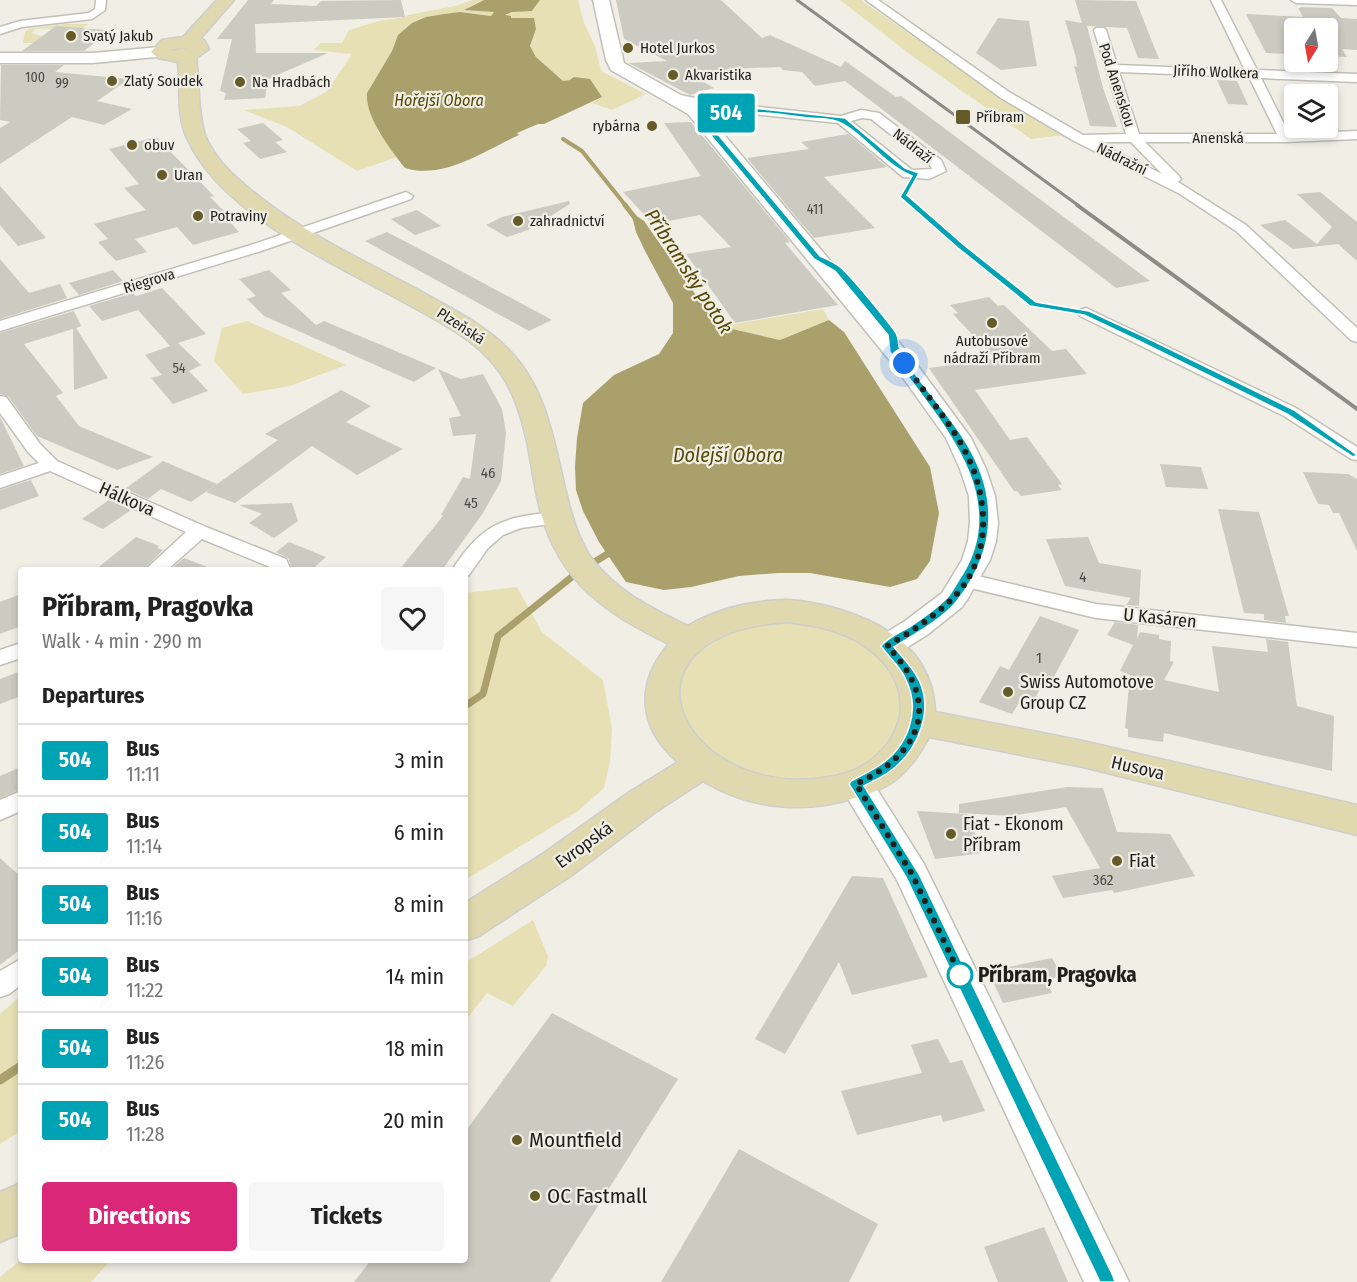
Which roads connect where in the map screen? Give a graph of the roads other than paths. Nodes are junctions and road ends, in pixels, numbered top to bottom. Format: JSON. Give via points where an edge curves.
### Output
{"nodes":[{"id":1,"x":226,"y":0,"type":"edge"},
{"id":2,"x":601,"y":0,"type":"edge"},
{"id":3,"x":871,"y":0,"type":"edge"},
{"id":4,"x":1216,"y":0,"type":"edge"},
{"id":5,"x":1296,"y":0,"type":"edge"},
{"id":6,"x":1357,"y":2,"type":"edge"},
{"id":7,"x":100,"y":5,"type":"edge"},
{"id":8,"x":1100,"y":30,"type":"dead end"},
{"id":9,"x":0,"y":31,"type":"edge"},
{"id":10,"x":187,"y":49,"type":"junction"},
{"id":11,"x":160,"y":52,"type":"joint"},
{"id":12,"x":2,"y":59,"type":"edge"},
{"id":13,"x":1112,"y":68,"type":"junction"},
{"id":14,"x":1253,"y":74,"type":"junction"},
{"id":15,"x":1357,"y":78,"type":"edge"},
{"id":16,"x":675,"y":98,"type":"junction"},
{"id":17,"x":753,"y":110,"type":"junction"},
{"id":18,"x":842,"y":120,"type":"junction"},
{"id":19,"x":707,"y":126,"type":"junction"},
{"id":20,"x":1357,"y":135,"type":"edge"},
{"id":21,"x":1284,"y":136,"type":"edge"},
{"id":22,"x":1338,"y":136,"type":"edge"},
{"id":23,"x":1079,"y":138,"type":"junction"},
{"id":24,"x":1134,"y":138,"type":"junction"},
{"id":25,"x":1284,"y":138,"type":"edge"},
{"id":26,"x":1185,"y":191,"type":"junction"},
{"id":27,"x":406,"y":196,"type":"dead end"},
{"id":28,"x":298,"y":234,"type":"junction"},
{"id":29,"x":1086,"y":313,"type":"dead end"},
{"id":30,"x":0,"y":326,"type":"edge"},
{"id":31,"x":1357,"y":337,"type":"edge"},
{"id":32,"x":0,"y":401,"type":"edge"},
{"id":33,"x":1357,"y":455,"type":"edge"},
{"id":34,"x":51,"y":465,"type":"junction"},
{"id":35,"x":0,"y":482,"type":"edge"},
{"id":36,"x":557,"y":518,"type":"junction"},
{"id":37,"x":199,"y":531,"type":"junction"},
{"id":38,"x":158,"y":567,"type":"edge"},
{"id":39,"x":280,"y":567,"type":"edge"},
{"id":40,"x":464,"y":567,"type":"edge"},
{"id":41,"x":966,"y":580,"type":"junction"},
{"id":42,"x":1357,"y":640,"type":"edge"},
{"id":43,"x":690,"y":641,"type":"junction"},
{"id":44,"x":887,"y":646,"type":"junction"},
{"id":45,"x":18,"y":651,"type":"edge"},
{"id":46,"x":0,"y":658,"type":"edge"},
{"id":47,"x":918,"y":722,"type":"junction"},
{"id":48,"x":701,"y":765,"type":"junction"},
{"id":49,"x":856,"y":784,"type":"junction"},
{"id":50,"x":18,"y":802,"type":"edge"},
{"id":51,"x":0,"y":811,"type":"edge"},
{"id":52,"x":1357,"y":820,"type":"edge"},
{"id":53,"x":468,"y":922,"type":"edge"},
{"id":54,"x":18,"y":972,"type":"edge"},
{"id":55,"x":0,"y":986,"type":"edge"},
{"id":56,"x":18,"y":1208,"type":"edge"},
{"id":57,"x":0,"y":1219,"type":"edge"},
{"id":58,"x":1107,"y":1282,"type":"edge"}],
"edges":[{"from":1,"to":10,"type":"main road"},
{"from":2,"to":16,"type":"street","via":[[617,66]]},
{"from":3,"to":23,"type":"street","name":"Nádražní","via":[[971,73]]},
{"from":4,"to":14,"type":"street"},
{"from":5,"to":6,"type":"street"},
{"from":7,"to":9,"type":"street","via":[[87,17],[28,23]]},
{"from":8,"to":13,"type":"street","name":"Pod Anenskou"},
{"from":10,"to":11,"type":"main road","via":[[168,56]]},
{"from":10,"to":28,"type":"main road","name":"Plzeňská","via":[[189,111],[196,138],[206,155],[239,191]]},
{"from":11,"to":12,"type":"street","via":[[93,58]]},
{"from":13,"to":14,"type":"street","name":"Jiřího Wolkera"},
{"from":13,"to":24,"type":"street","name":"Pod Anenskou"},
{"from":14,"to":15,"type":"street","name":"Jiřího Wolkera"},
{"from":14,"to":21,"type":"street"},
{"from":16,"to":17,"type":"street","name":"Nádraží"},
{"from":16,"to":19,"type":"street","via":[[694,110]]},
{"from":17,"to":18,"type":"street","name":"Nádraží"},
{"from":17,"to":19,"type":"street","name":"Nádraží","via":[[718,115]]},
{"from":18,"to":18,"type":"street","name":"Nádraží","via":[[908,174],[929,175],[939,171],[936,164],[875,116],[861,114]]},
{"from":19,"to":41,"type":"street","via":[[895,352],[958,438],[974,469],[982,496],[984,524],[976,561]]},
{"from":20,"to":22,"type":"street","name":"Anenská"},
{"from":23,"to":24,"type":"street","name":"Anenská"},
{"from":23,"to":26,"type":"street","name":"Nádražní"},
{"from":24,"to":25,"type":"street","name":"Anenská"},
{"from":24,"to":26,"type":"street","name":"Pod Anenskou"},
{"from":26,"to":31,"type":"street","name":"Nádražní","via":[[1249,235]]},
{"from":27,"to":28,"type":"street","name":"Riegrova"},
{"from":28,"to":30,"type":"street","name":"Riegrova"},
{"from":28,"to":36,"type":"main road","name":"Plzeňská","via":[[470,330],[499,353],[518,379],[535,420]]},
{"from":29,"to":33,"type":"street","via":[[1280,407]]},
{"from":32,"to":34,"type":"street","name":"Hálkova"},
{"from":34,"to":35,"type":"street"},
{"from":34,"to":37,"type":"street","name":"Hálkova"},
{"from":36,"to":40,"type":"street","via":[[508,526],[488,537]]},
{"from":36,"to":43,"type":"main road","name":"Plzeňská","via":[[575,558],[596,584],[627,609]]},
{"from":37,"to":38,"type":"street"},
{"from":37,"to":39,"type":"street","name":"Hálkova"},
{"from":41,"to":42,"type":"street","name":"U Kasáren","via":[[1096,611]]},
{"from":41,"to":44,"type":"street","via":[[952,600]]},
{"from":43,"to":44,"type":"main road","via":[[734,619],[787,611],[842,621]]},
{"from":43,"to":48,"type":"main road","via":[[668,669],[662,702],[673,735]]},
{"from":44,"to":47,"type":"main road","via":[[911,675],[917,691]]},
{"from":45,"to":46,"type":"street"},
{"from":47,"to":49,"type":"main road","via":[[907,747],[897,758]]},
{"from":47,"to":52,"type":"main road","name":"Husova","via":[[1098,758]]},
{"from":48,"to":49,"type":"main road","via":[[740,784],[775,792],[811,794]]},
{"from":48,"to":53,"type":"main road","name":"Evropská"},
{"from":49,"to":58,"type":"street","via":[[912,874]]},
{"from":50,"to":51,"type":"street"},
{"from":54,"to":55,"type":"street"},
{"from":56,"to":57,"type":"main road"}]}
